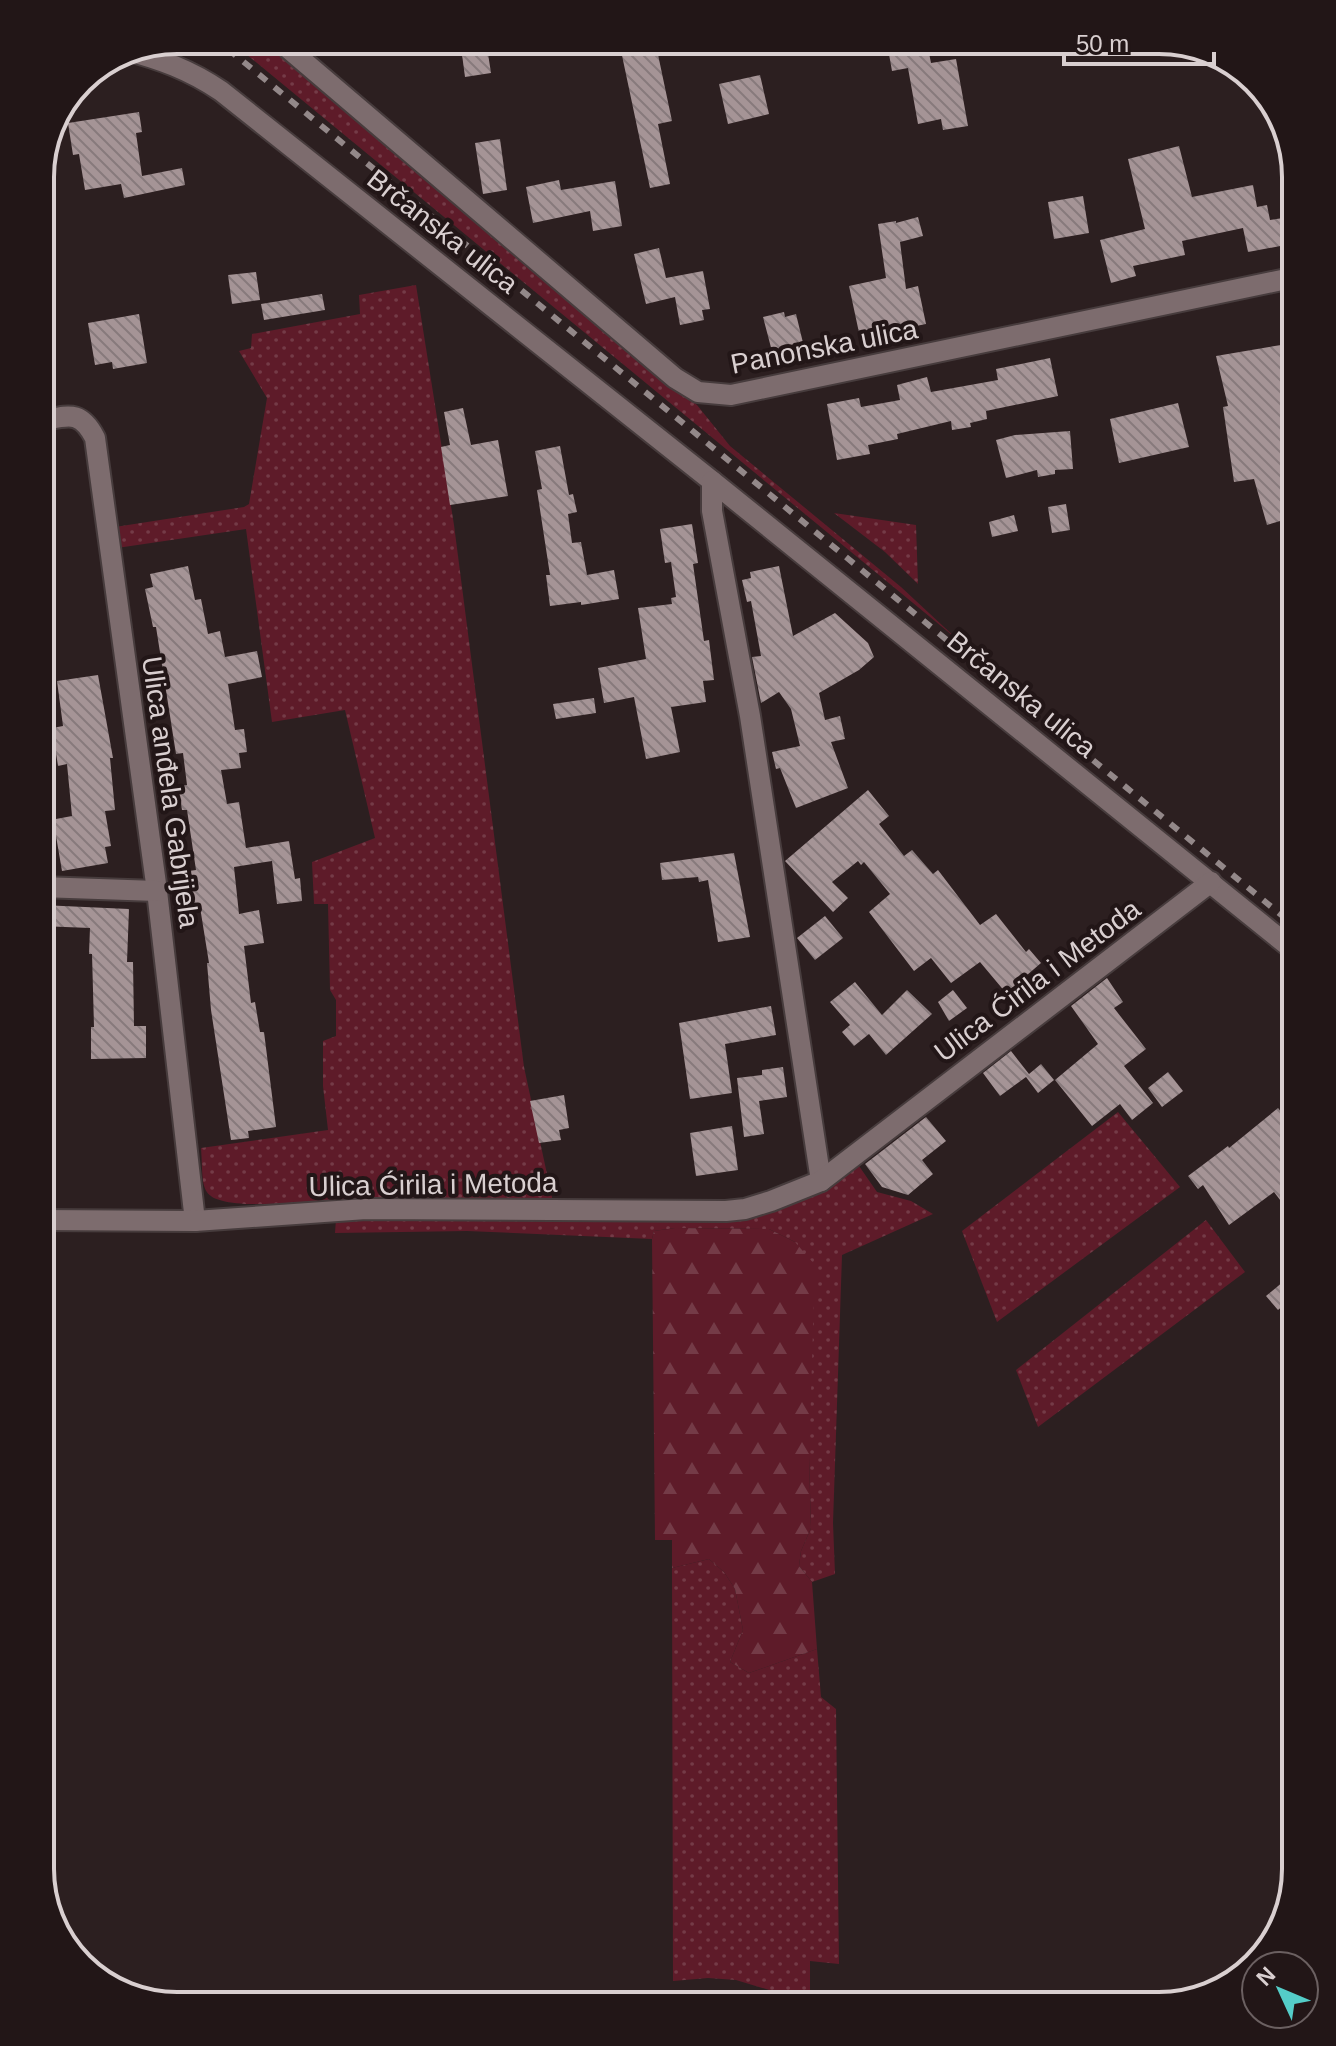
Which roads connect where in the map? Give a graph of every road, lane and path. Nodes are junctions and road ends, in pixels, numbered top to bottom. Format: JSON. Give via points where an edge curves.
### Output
{"nodes":[{"id":1,"x":295,"y":54,"type":"edge"},
{"id":2,"x":151,"y":57,"type":"edge"},
{"id":3,"x":1282,"y":280,"type":"edge"},
{"id":4,"x":54,"y":419,"type":"edge"},
{"id":5,"x":712,"y":481,"type":"junction"},
{"id":6,"x":1211,"y":882,"type":"junction"},
{"id":7,"x":54,"y":887,"type":"edge"},
{"id":8,"x":157,"y":891,"type":"junction"},
{"id":9,"x":1282,"y":940,"type":"edge"},
{"id":10,"x":821,"y":1181,"type":"junction"},
{"id":11,"x":54,"y":1220,"type":"edge"},
{"id":12,"x":195,"y":1221,"type":"junction"}],
"edges":[{"from":1,"to":3,"type":"street","name":"Panonska ulica","via":[[675,378],[698,392],[731,395]]},
{"from":2,"to":5,"type":"street","name":"Brčanska ulica","via":[[196,74],[221,91]]},
{"from":4,"to":8,"type":"street","name":"Ulica anđela Gabrijela","via":[[72,416],[86,422],[95,438]]},
{"from":5,"to":6,"type":"street","name":"Brčanska ulica"},
{"from":5,"to":10,"type":"street","via":[[712,511],[750,716]]},
{"from":6,"to":9,"type":"street","name":"Brčanska ulica"},
{"from":6,"to":10,"type":"street","name":"Ulica Ćirila i Metoda"},
{"from":7,"to":8,"type":"street"},
{"from":8,"to":12,"type":"street","name":"Ulica anđela Gabrijela"},
{"from":10,"to":12,"type":"street","name":"Ulica Ćirila i Metoda","via":[[771,1201],[726,1211],[366,1209]]},
{"from":11,"to":12,"type":"street","name":"Ulica Ćirila i Metoda"}]}
